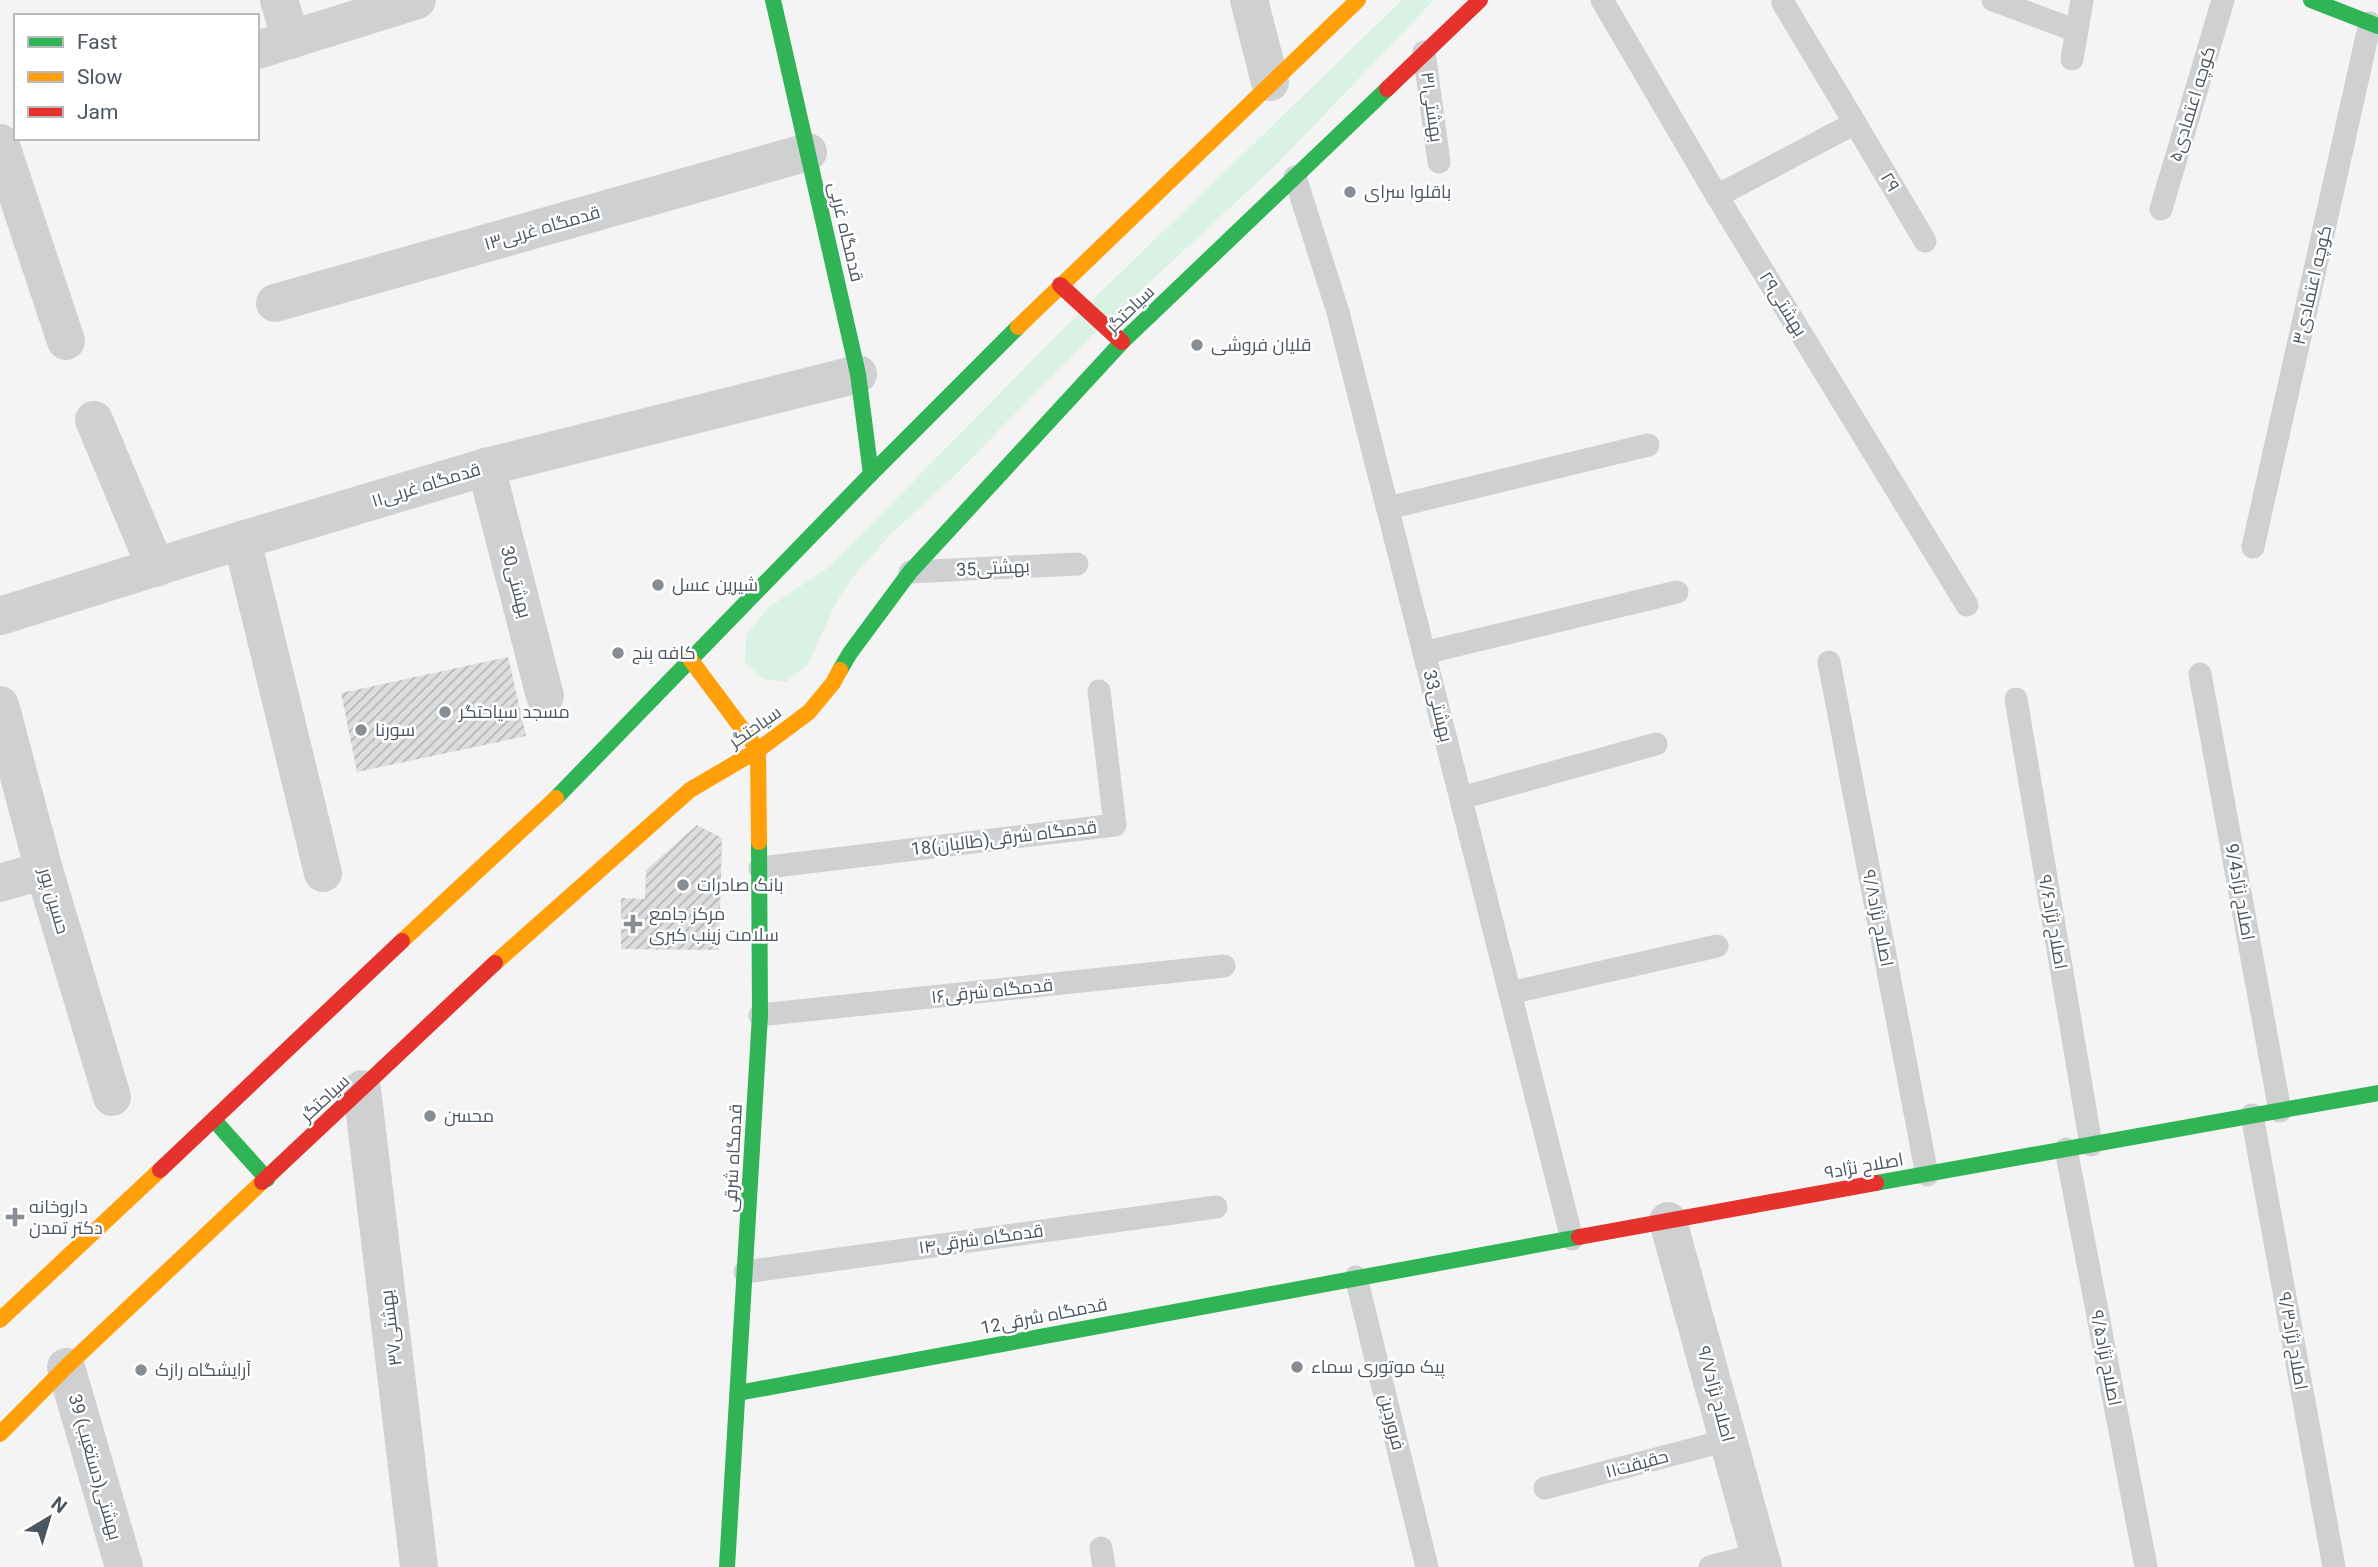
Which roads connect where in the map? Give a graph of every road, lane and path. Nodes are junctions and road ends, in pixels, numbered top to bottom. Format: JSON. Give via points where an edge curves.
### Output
{"nodes":[{"id":1,"x":279,"y":0,"type":"edge"},
{"id":2,"x":417,"y":0,"type":"edge"},
{"id":3,"x":773,"y":0,"type":"edge"},
{"id":4,"x":1249,"y":0,"type":"edge"},
{"id":5,"x":1358,"y":0,"type":"edge"},
{"id":6,"x":1480,"y":0,"type":"edge"},
{"id":7,"x":1602,"y":0,"type":"edge"},
{"id":8,"x":1993,"y":0,"type":"edge"},
{"id":9,"x":2082,"y":0,"type":"edge"},
{"id":10,"x":2223,"y":0,"type":"edge"},
{"id":11,"x":2311,"y":0,"type":"edge"},
{"id":12,"x":1783,"y":3,"type":"dead end"},
{"id":13,"x":2374,"y":24,"type":"edge"},
{"id":14,"x":2077,"y":30,"type":"junction"},
{"id":15,"x":274,"y":45,"type":"edge"},
{"id":16,"x":1424,"y":52,"type":"junction"},
{"id":17,"x":2073,"y":59,"type":"dead end"},
{"id":18,"x":1270,"y":82,"type":"junction"},
{"id":19,"x":1855,"y":123,"type":"junction"},
{"id":20,"x":0,"y":143,"type":"edge"},
{"id":21,"x":808,"y":152,"type":"junction"},
{"id":22,"x":1439,"y":162,"type":"dead end"},
{"id":23,"x":1296,"y":177,"type":"junction"},
{"id":24,"x":1717,"y":196,"type":"junction"},
{"id":25,"x":2161,"y":209,"type":"dead end"},
{"id":26,"x":1925,"y":241,"type":"dead end"},
{"id":27,"x":1060,"y":285,"type":"junction"},
{"id":28,"x":275,"y":303,"type":"dead end"},
{"id":29,"x":66,"y":341,"type":"dead end"},
{"id":30,"x":1122,"y":342,"type":"junction"},
{"id":31,"x":858,"y":374,"type":"junction"},
{"id":32,"x":94,"y":420,"type":"dead end"},
{"id":33,"x":1648,"y":445,"type":"dead end"},
{"id":34,"x":486,"y":467,"type":"junction"},
{"id":35,"x":871,"y":474,"type":"junction"},
{"id":36,"x":1388,"y":508,"type":"junction"},
{"id":37,"x":242,"y":540,"type":"junction"},
{"id":38,"x":2253,"y":547,"type":"dead end"},
{"id":39,"x":1077,"y":564,"type":"dead end"},
{"id":40,"x":156,"y":568,"type":"junction"},
{"id":41,"x":910,"y":572,"type":"junction"},
{"id":42,"x":1677,"y":592,"type":"dead end"},
{"id":43,"x":1967,"y":605,"type":"dead end"},
{"id":44,"x":0,"y":616,"type":"edge"},
{"id":45,"x":1424,"y":653,"type":"junction"},
{"id":46,"x":691,"y":659,"type":"junction"},
{"id":47,"x":1829,"y":662,"type":"dead end"},
{"id":48,"x":2200,"y":674,"type":"dead end"},
{"id":49,"x":1099,"y":691,"type":"dead end"},
{"id":50,"x":545,"y":696,"type":"dead end"},
{"id":51,"x":2016,"y":699,"type":"dead end"},
{"id":52,"x":0,"y":705,"type":"edge"},
{"id":53,"x":1656,"y":744,"type":"dead end"},
{"id":54,"x":758,"y":750,"type":"junction"},
{"id":55,"x":1461,"y":798,"type":"junction"},
{"id":56,"x":760,"y":868,"type":"junction"},
{"id":57,"x":44,"y":870,"type":"junction"},
{"id":58,"x":323,"y":873,"type":"dead end"},
{"id":59,"x":0,"y":883,"type":"edge"},
{"id":60,"x":1717,"y":946,"type":"dead end"},
{"id":61,"x":1224,"y":966,"type":"dead end"},
{"id":62,"x":1510,"y":993,"type":"junction"},
{"id":63,"x":760,"y":1015,"type":"junction"},
{"id":64,"x":362,"y":1089,"type":"junction"},
{"id":65,"x":2378,"y":1093,"type":"edge"},
{"id":66,"x":112,"y":1097,"type":"dead end"},
{"id":67,"x":2280,"y":1111,"type":"junction"},
{"id":68,"x":2252,"y":1115,"type":"junction"},
{"id":69,"x":214,"y":1120,"type":"junction"},
{"id":70,"x":2091,"y":1145,"type":"junction"},
{"id":71,"x":2066,"y":1149,"type":"junction"},
{"id":72,"x":1927,"y":1175,"type":"junction"},
{"id":73,"x":267,"y":1179,"type":"junction"},
{"id":74,"x":1216,"y":1207,"type":"dead end"},
{"id":75,"x":1668,"y":1222,"type":"junction"},
{"id":76,"x":1572,"y":1239,"type":"junction"},
{"id":77,"x":745,"y":1272,"type":"junction"},
{"id":78,"x":1356,"y":1277,"type":"junction"},
{"id":79,"x":0,"y":1320,"type":"edge"},
{"id":80,"x":66,"y":1367,"type":"junction"},
{"id":81,"x":738,"y":1393,"type":"junction"},
{"id":82,"x":0,"y":1434,"type":"edge"},
{"id":83,"x":1728,"y":1440,"type":"junction"},
{"id":84,"x":1545,"y":1488,"type":"dead end"},
{"id":85,"x":1762,"y":1561,"type":"edge"},
{"id":86,"x":124,"y":1567,"type":"edge"},
{"id":87,"x":419,"y":1567,"type":"edge"},
{"id":88,"x":727,"y":1567,"type":"edge"},
{"id":89,"x":1427,"y":1567,"type":"edge"},
{"id":90,"x":1710,"y":1567,"type":"edge"},
{"id":91,"x":2146,"y":1567,"type":"edge"},
{"id":92,"x":2334,"y":1567,"type":"edge"}],
"edges":[{"from":1,"to":15,"type":"street"},
{"from":2,"to":15,"type":"street"},
{"from":3,"to":21,"type":"main road","name":"قدمگاه غربی"},
{"from":4,"to":18,"type":"street"},
{"from":5,"to":18,"type":"main road"},
{"from":6,"to":16,"type":"main road","name":"سیاحتگر"},
{"from":7,"to":24,"type":"lane","name":"۲۹بهشتی"},
{"from":8,"to":14,"type":"lane"},
{"from":9,"to":14,"type":"lane"},
{"from":10,"to":25,"type":"lane","name":"کوچه اعتمادی۵"},
{"from":11,"to":13,"type":"main road"},
{"from":12,"to":19,"type":"lane","name":"۲۹"},
{"from":13,"to":38,"type":"lane","name":"کوچه اعتمادی۳"},
{"from":14,"to":17,"type":"lane"},
{"from":16,"to":22,"type":"lane","name":"بهشتی۳۱"},
{"from":16,"to":23,"type":"main road","name":"سیاحتگر"},
{"from":18,"to":27,"type":"main road"},
{"from":19,"to":24,"type":"lane"},
{"from":19,"to":26,"type":"lane","name":"۲۹"},
{"from":20,"to":29,"type":"street"},
{"from":21,"to":28,"type":"street","name":"قدمگاه غربی۱۳"},
{"from":21,"to":31,"type":"main road","name":"قدمگاه غربی"},
{"from":23,"to":30,"type":"main road","name":"سیاحتگر"},
{"from":23,"to":36,"type":"lane","name":"33بهشتی","via":[[1338,312]]},
{"from":24,"to":43,"type":"lane","name":"۲۹بهشتی"},
{"from":27,"to":30,"type":"main road"},
{"from":27,"to":35,"type":"main road"},
{"from":30,"to":41,"type":"main road","name":"سیاحتگر"},
{"from":31,"to":34,"type":"street","name":"قدمگاه غربی۱۱"},
{"from":31,"to":35,"type":"main road","name":"قدمگاه غربی"},
{"from":32,"to":40,"type":"street"},
{"from":33,"to":36,"type":"lane"},
{"from":34,"to":37,"type":"street","name":"قدمگاه غربی۱۱"},
{"from":34,"to":50,"type":"street","name":"30بهشتی"},
{"from":35,"to":46,"type":"main road"},
{"from":36,"to":45,"type":"lane","name":"33بهشتی"},
{"from":37,"to":40,"type":"street","name":"قدمگاه غربی۱۱"},
{"from":37,"to":58,"type":"street"},
{"from":39,"to":41,"type":"lane","name":"بهشتی35"},
{"from":40,"to":44,"type":"street","name":"قدمگاه غربی۱۱"},
{"from":41,"to":54,"type":"main road","name":"سیاحتگر","via":[[850,653],[833,684],[809,712]]},
{"from":42,"to":45,"type":"lane"},
{"from":45,"to":55,"type":"lane","name":"33بهشتی"},
{"from":46,"to":54,"type":"main road"},
{"from":46,"to":69,"type":"main road","via":[[570,785]]},
{"from":47,"to":72,"type":"lane","name":"اصلاح نژاد۹/۸"},
{"from":48,"to":67,"type":"lane","name":"9/4اصلاح نژاد"},
{"from":49,"to":56,"type":"lane","name":"18قدمگاه شرقی(طالبان)","via":[[1115,825]]},
{"from":51,"to":70,"type":"lane","name":"اصلاح نژاد۹/۶"},
{"from":52,"to":57,"type":"street","name":"حسین پور"},
{"from":53,"to":55,"type":"lane"},
{"from":54,"to":56,"type":"main road","name":"قدمگاه شرقی"},
{"from":54,"to":64,"type":"main road","name":"سیاحتگر","via":[[690,790]]},
{"from":55,"to":62,"type":"lane","name":"33بهشتی"},
{"from":56,"to":63,"type":"main road","name":"قدمگاه شرقی"},
{"from":57,"to":59,"type":"street"},
{"from":57,"to":66,"type":"street","name":"حسین پور"},
{"from":60,"to":62,"type":"lane"},
{"from":61,"to":63,"type":"lane","name":"قدمگاه شرقی۱۶"},
{"from":62,"to":76,"type":"lane","name":"33بهشتی"},
{"from":63,"to":77,"type":"main road","name":"قدمگاه شرقی"},
{"from":64,"to":73,"type":"main road","name":"سیاحتگر"},
{"from":64,"to":87,"type":"street","name":"بهشتی۳۷"},
{"from":65,"to":67,"type":"main road","name":"اصلاح نژاد۹"},
{"from":67,"to":68,"type":"main road","name":"اصلاح نژاد۹"},
{"from":68,"to":70,"type":"main road","name":"اصلاح نژاد۹"},
{"from":68,"to":92,"type":"lane","name":"اصلاح نژاد۹/۳"},
{"from":69,"to":73,"type":"main road"},
{"from":69,"to":79,"type":"main road"},
{"from":70,"to":71,"type":"main road","name":"اصلاح نژاد۹"},
{"from":71,"to":72,"type":"main road","name":"اصلاح نژاد۹"},
{"from":71,"to":91,"type":"lane","name":"اصلاح نژاد۹/۵"},
{"from":72,"to":75,"type":"main road","name":"اصلاح نژاد۹"},
{"from":73,"to":80,"type":"main road","name":"سیاحتگر"},
{"from":74,"to":77,"type":"lane","name":"قدمگاه شرقی۱۴"},
{"from":75,"to":76,"type":"main road","name":"اصلاح نژاد۹"},
{"from":75,"to":83,"type":"street","name":"اصلاح نژاد۹/۷"},
{"from":76,"to":78,"type":"main road","name":"اصلاح نژاد۹"},
{"from":77,"to":81,"type":"main road","name":"قدمگاه شرقی"},
{"from":78,"to":81,"type":"main road","name":"12قدمگاه شرقی"},
{"from":78,"to":89,"type":"lane","name":"فروردین"},
{"from":80,"to":82,"type":"main road","name":"سیاحتگر"},
{"from":80,"to":86,"type":"street","name":"39 بهشتی(دستغیب)"},
{"from":81,"to":88,"type":"main road","name":"قدمگاه شرقی"},
{"from":83,"to":84,"type":"lane","name":"حقیقت۱۱"},
{"from":83,"to":85,"type":"street","name":"اصلاح نژاد۹/۷"},
{"from":85,"to":90,"type":"lane"}]}
